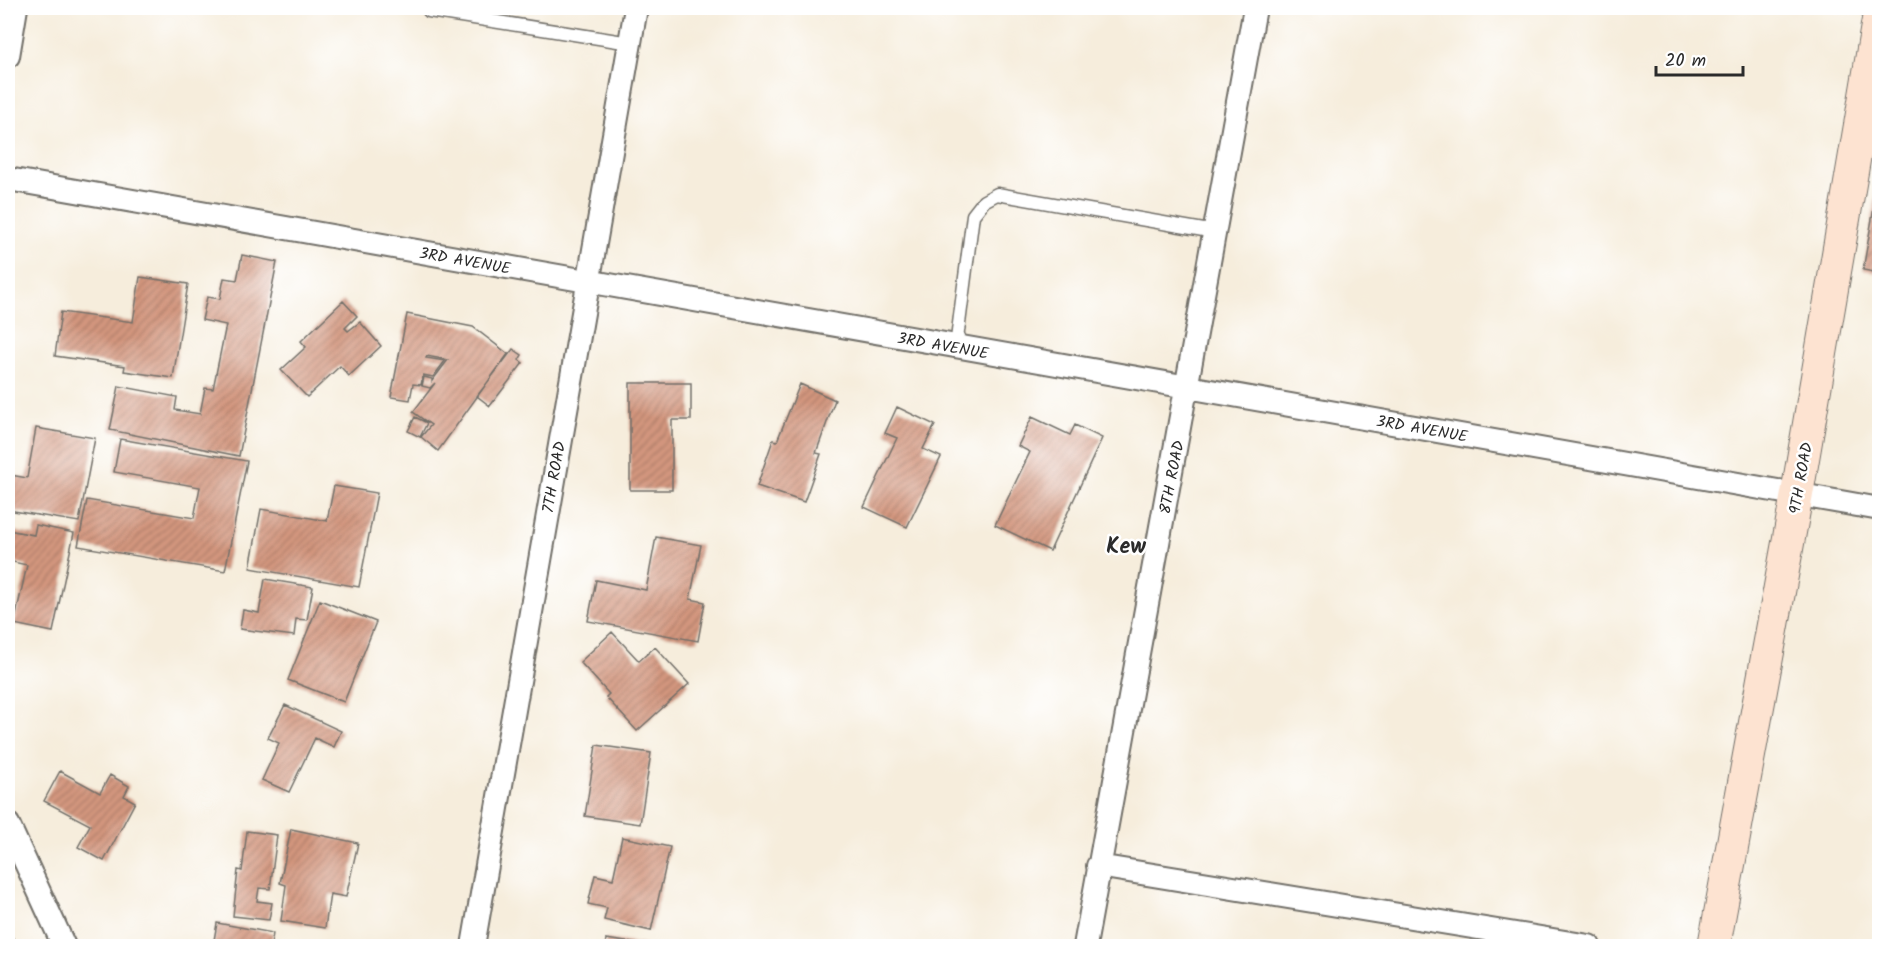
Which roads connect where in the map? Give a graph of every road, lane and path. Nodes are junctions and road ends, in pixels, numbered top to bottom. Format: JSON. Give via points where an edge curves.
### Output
{"nodes":[{"id":1,"x":16,"y":8,"type":"edge"},
{"id":2,"x":636,"y":8,"type":"edge"},
{"id":3,"x":1255,"y":8,"type":"edge"},
{"id":4,"x":1880,"y":8,"type":"edge"},
{"id":5,"x":429,"y":11,"type":"dead end"},
{"id":6,"x":630,"y":43,"type":"junction"},
{"id":7,"x":8,"y":56,"type":"edge"},
{"id":8,"x":8,"y":179,"type":"edge"},
{"id":9,"x":1215,"y":232,"type":"junction"},
{"id":10,"x":587,"y":282,"type":"junction"},
{"id":11,"x":956,"y":347,"type":"junction"},
{"id":12,"x":1188,"y":387,"type":"junction"},
{"id":13,"x":1797,"y":494,"type":"junction"},
{"id":14,"x":1880,"y":509,"type":"edge"},
{"id":15,"x":8,"y":824,"type":"edge"},
{"id":16,"x":1098,"y":866,"type":"junction"},
{"id":17,"x":64,"y":946,"type":"edge"},
{"id":18,"x":473,"y":946,"type":"edge"},
{"id":19,"x":1085,"y":946,"type":"edge"},
{"id":20,"x":1589,"y":946,"type":"edge"},
{"id":21,"x":1714,"y":946,"type":"edge"}],
"edges":[{"from":1,"to":7,"type":"street"},
{"from":2,"to":6,"type":"street","name":"7TH ROAD"},
{"from":3,"to":9,"type":"street","name":"8TH ROAD"},
{"from":4,"to":13,"type":"main road","name":"9TH ROAD"},
{"from":5,"to":6,"type":"lane"},
{"from":6,"to":10,"type":"street","name":"7TH ROAD"},
{"from":8,"to":10,"type":"street","name":"3RD AVENUE"},
{"from":9,"to":11,"type":"lane","via":[[998,194],[984,201],[973,215]]},
{"from":9,"to":12,"type":"street","name":"8TH ROAD"},
{"from":10,"to":11,"type":"street","name":"3RD AVENUE"},
{"from":10,"to":18,"type":"street","name":"7TH ROAD"},
{"from":11,"to":12,"type":"street","name":"3RD AVENUE"},
{"from":12,"to":13,"type":"street","name":"3RD AVENUE"},
{"from":12,"to":16,"type":"street","name":"8TH ROAD"},
{"from":13,"to":14,"type":"street","name":"3RD AVENUE"},
{"from":13,"to":21,"type":"main road","name":"9TH ROAD"},
{"from":15,"to":17,"type":"street"},
{"from":16,"to":19,"type":"street","name":"8TH ROAD"},
{"from":16,"to":20,"type":"street"}]}
